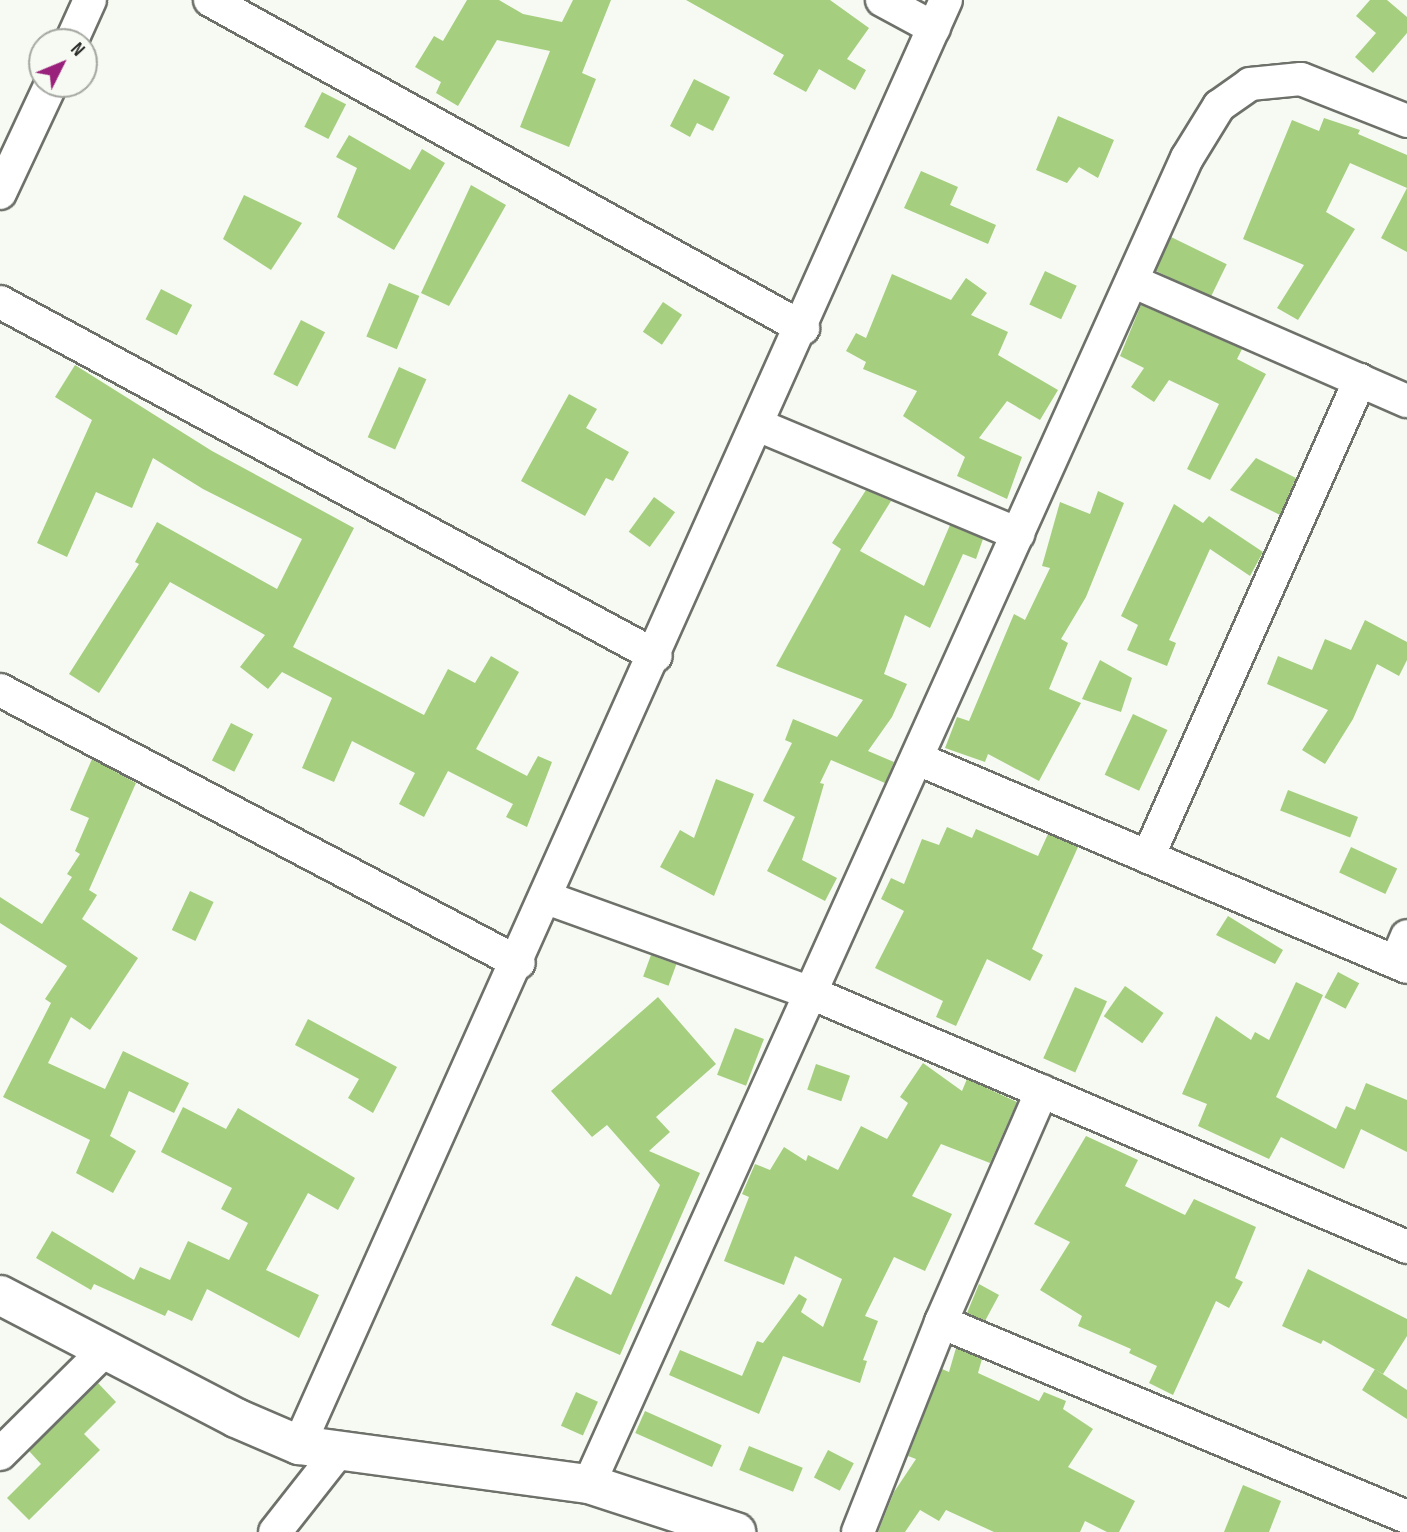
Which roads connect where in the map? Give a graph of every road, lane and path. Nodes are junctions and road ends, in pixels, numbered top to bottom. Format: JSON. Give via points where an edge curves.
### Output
{"nodes":[{"id":1,"x":90,"y":0,"type":"edge"},
{"id":2,"x":210,"y":0,"type":"edge"},
{"id":3,"x":882,"y":0,"type":"edge"},
{"id":4,"x":940,"y":14,"type":"edge"},
{"id":5,"x":77,"y":28,"type":"edge"},
{"id":6,"x":44,"y":98,"type":"edge"},
{"id":7,"x":1407,"y":121,"type":"edge"},
{"id":8,"x":0,"y":193,"type":"edge"},
{"id":9,"x":1132,"y":281,"type":"junction"},
{"id":10,"x":0,"y":302,"type":"edge"},
{"id":11,"x":803,"y":328,"type":"junction"},
{"id":12,"x":1360,"y":380,"type":"junction"},
{"id":13,"x":1407,"y":401,"type":"edge"},
{"id":14,"x":760,"y":426,"type":"junction"},
{"id":15,"x":1018,"y":534,"type":"junction"},
{"id":16,"x":656,"y":656,"type":"junction"},
{"id":17,"x":0,"y":690,"type":"edge"},
{"id":18,"x":918,"y":759,"type":"junction"},
{"id":19,"x":1148,"y":857,"type":"junction"},
{"id":20,"x":548,"y":898,"type":"junction"},
{"id":21,"x":1403,"y":955,"type":"edge"},
{"id":22,"x":519,"y":962,"type":"junction"},
{"id":23,"x":811,"y":993,"type":"junction"},
{"id":24,"x":1042,"y":1091,"type":"junction"},
{"id":25,"x":1407,"y":1247,"type":"edge"},
{"id":26,"x":0,"y":1296,"type":"edge"},
{"id":27,"x":941,"y":1322,"type":"junction"},
{"id":28,"x":105,"y":1350,"type":"junction"},
{"id":29,"x":299,"y":1445,"type":"junction"},
{"id":30,"x":338,"y":1452,"type":"junction"},
{"id":31,"x":0,"y":1454,"type":"edge"},
{"id":32,"x":589,"y":1484,"type":"junction"},
{"id":33,"x":1407,"y":1517,"type":"edge"},
{"id":34,"x":673,"y":1522,"type":"edge"},
{"id":35,"x":275,"y":1532,"type":"edge"},
{"id":36,"x":736,"y":1532,"type":"edge"},
{"id":37,"x":858,"y":1532,"type":"edge"}],
"edges":[{"from":1,"to":5,"type":"street"},
{"from":2,"to":11,"type":"street"},
{"from":3,"to":4,"type":"street"},
{"from":4,"to":11,"type":"street"},
{"from":6,"to":8,"type":"street"},
{"from":7,"to":9,"type":"street","via":[[1301,79],[1250,84],[1219,106],[1186,158]]},
{"from":9,"to":12,"type":"street"},
{"from":9,"to":15,"type":"street"},
{"from":10,"to":16,"type":"street"},
{"from":11,"to":14,"type":"street"},
{"from":12,"to":13,"type":"street"},
{"from":12,"to":19,"type":"street"},
{"from":14,"to":15,"type":"street"},
{"from":14,"to":16,"type":"street"},
{"from":15,"to":18,"type":"street"},
{"from":16,"to":20,"type":"street"},
{"from":17,"to":22,"type":"street"},
{"from":18,"to":19,"type":"street"},
{"from":18,"to":23,"type":"street"},
{"from":19,"to":21,"type":"street"},
{"from":20,"to":22,"type":"street"},
{"from":20,"to":23,"type":"street"},
{"from":22,"to":29,"type":"street"},
{"from":23,"to":24,"type":"street"},
{"from":23,"to":32,"type":"street"},
{"from":24,"to":25,"type":"street"},
{"from":24,"to":27,"type":"street"},
{"from":26,"to":28,"type":"street"},
{"from":27,"to":33,"type":"street"},
{"from":27,"to":37,"type":"street"},
{"from":28,"to":29,"type":"street"},
{"from":28,"to":31,"type":"street"},
{"from":29,"to":30,"type":"street"},
{"from":30,"to":32,"type":"street"},
{"from":30,"to":35,"type":"street"},
{"from":32,"to":34,"type":"street"},
{"from":34,"to":36,"type":"street"}]}
